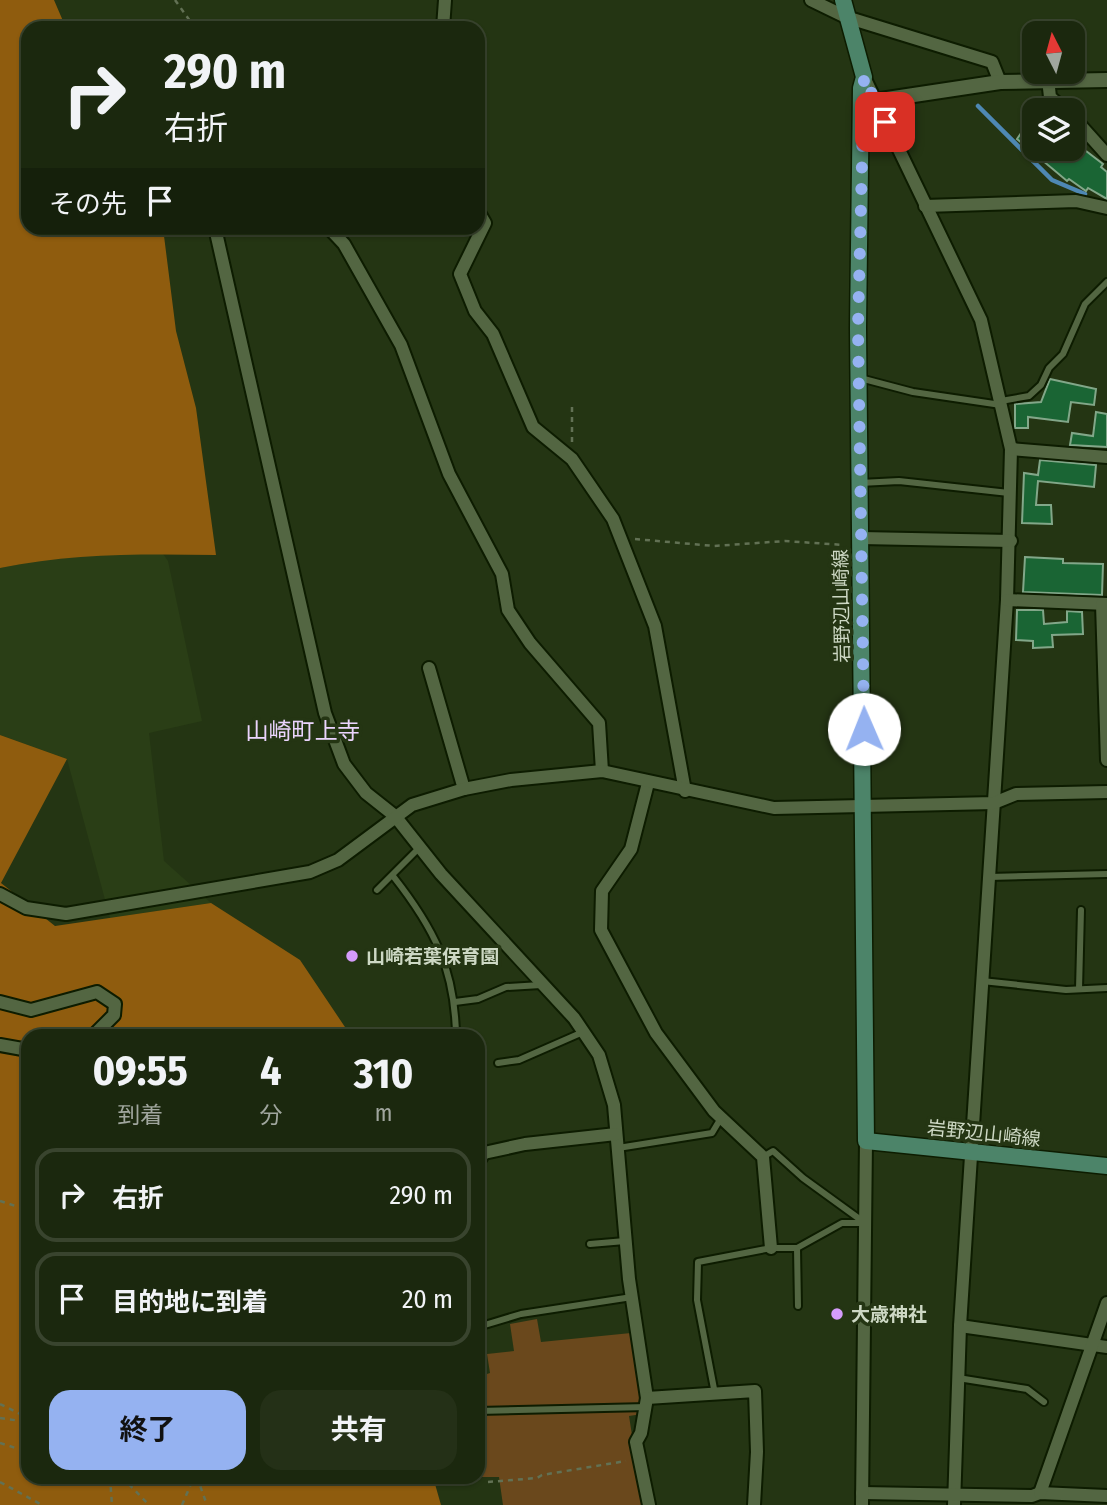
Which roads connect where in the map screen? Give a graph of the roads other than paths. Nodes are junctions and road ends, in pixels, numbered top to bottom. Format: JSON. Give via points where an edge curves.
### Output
{"nodes":[{"id":1,"x":445,"y":0,"type":"edge"},
{"id":2,"x":811,"y":0,"type":"edge"},
{"id":3,"x":843,"y":0,"type":"edge"},
{"id":4,"x":846,"y":17,"type":"junction"},
{"id":5,"x":444,"y":21,"type":"edge"},
{"id":6,"x":864,"y":77,"type":"junction"},
{"id":7,"x":1085,"y":80,"type":"edge"},
{"id":8,"x":1107,"y":80,"type":"edge"},
{"id":9,"x":1022,"y":81,"type":"edge"},
{"id":10,"x":1000,"y":82,"type":"junction"},
{"id":11,"x":874,"y":102,"type":"junction"},
{"id":12,"x":1085,"y":130,"type":"edge"},
{"id":13,"x":1107,"y":155,"type":"edge"},
{"id":14,"x":925,"y":206,"type":"junction"},
{"id":15,"x":1107,"y":208,"type":"edge"},
{"id":16,"x":217,"y":235,"type":"edge"},
{"id":17,"x":336,"y":235,"type":"edge"},
{"id":18,"x":479,"y":235,"type":"edge"},
{"id":19,"x":1107,"y":282,"type":"edge"},
{"id":20,"x":859,"y":377,"type":"junction"},
{"id":21,"x":1002,"y":403,"type":"junction"},
{"id":22,"x":1011,"y":449,"type":"junction"},
{"id":23,"x":1107,"y":457,"type":"edge"},
{"id":24,"x":860,"y":483,"type":"junction"},
{"id":25,"x":1011,"y":493,"type":"junction"},
{"id":26,"x":1011,"y":541,"type":"junction"},
{"id":27,"x":861,"y":542,"type":"junction"},
{"id":28,"x":1007,"y":600,"type":"junction"},
{"id":29,"x":1105,"y":604,"type":"edge"},
{"id":30,"x":429,"y":668,"type":"dead end"},
{"id":31,"x":1107,"y":760,"type":"edge"},
{"id":32,"x":602,"y":771,"type":"junction"},
{"id":33,"x":648,"y":783,"type":"junction"},
{"id":34,"x":464,"y":789,"type":"junction"},
{"id":35,"x":685,"y":791,"type":"junction"},
{"id":36,"x":1107,"y":792,"type":"edge"},
{"id":37,"x":994,"y":803,"type":"junction"},
{"id":38,"x":865,"y":807,"type":"junction"},
{"id":39,"x":395,"y":816,"type":"junction"},
{"id":40,"x":420,"y":847,"type":"junction"},
{"id":41,"x":1107,"y":874,"type":"edge"},
{"id":42,"x":393,"y":876,"type":"junction"},
{"id":43,"x":989,"y":877,"type":"junction"},
{"id":44,"x":377,"y":890,"type":"dead end"},
{"id":45,"x":0,"y":894,"type":"edge"},
{"id":46,"x":1081,"y":910,"type":"dead end"},
{"id":47,"x":982,"y":981,"type":"junction"},
{"id":48,"x":542,"y":984,"type":"junction"},
{"id":49,"x":1107,"y":988,"type":"edge"},
{"id":50,"x":1079,"y":989,"type":"junction"},
{"id":51,"x":0,"y":1002,"type":"edge"},
{"id":52,"x":455,"y":1002,"type":"junction"},
{"id":53,"x":100,"y":1029,"type":"edge"},
{"id":54,"x":456,"y":1029,"type":"edge"},
{"id":55,"x":583,"y":1032,"type":"junction"},
{"id":56,"x":0,"y":1045,"type":"edge"},
{"id":57,"x":21,"y":1050,"type":"edge"},
{"id":58,"x":498,"y":1063,"type":"dead end"},
{"id":59,"x":721,"y":1118,"type":"junction"},
{"id":60,"x":616,"y":1133,"type":"junction"},
{"id":61,"x":866,"y":1141,"type":"junction"},
{"id":62,"x":617,"y":1148,"type":"junction"},
{"id":63,"x":485,"y":1153,"type":"edge"},
{"id":64,"x":971,"y":1153,"type":"junction"},
{"id":65,"x":763,"y":1157,"type":"junction"},
{"id":66,"x":1107,"y":1166,"type":"edge"},
{"id":67,"x":866,"y":1223,"type":"junction"},
{"id":68,"x":625,"y":1241,"type":"junction"},
{"id":69,"x":590,"y":1244,"type":"dead end"},
{"id":70,"x":771,"y":1248,"type":"junction"},
{"id":71,"x":797,"y":1248,"type":"junction"},
{"id":72,"x":632,"y":1297,"type":"junction"},
{"id":73,"x":1107,"y":1303,"type":"edge"},
{"id":74,"x":798,"y":1306,"type":"dead end"},
{"id":75,"x":485,"y":1325,"type":"edge"},
{"id":76,"x":960,"y":1326,"type":"junction"},
{"id":77,"x":1093,"y":1345,"type":"junction"},
{"id":78,"x":1107,"y":1347,"type":"edge"},
{"id":79,"x":958,"y":1378,"type":"junction"},
{"id":80,"x":715,"y":1394,"type":"junction"},
{"id":81,"x":647,"y":1402,"type":"junction"},
{"id":82,"x":1044,"y":1402,"type":"dead end"},
{"id":83,"x":485,"y":1411,"type":"edge"},
{"id":84,"x":1107,"y":1496,"type":"edge"},
{"id":85,"x":1035,"y":1498,"type":"edge"},
{"id":86,"x":862,"y":1499,"type":"edge"},
{"id":87,"x":954,"y":1500,"type":"edge"},
{"id":88,"x":649,"y":1505,"type":"edge"},
{"id":89,"x":754,"y":1505,"type":"edge"}],
"edges":[{"from":1,"to":5,"type":"street"},
{"from":2,"to":4,"type":"street"},
{"from":3,"to":4,"type":"main road","name":"岩野辺山崎線"},
{"from":4,"to":6,"type":"main road","name":"岩野辺山崎線"},
{"from":4,"to":10,"type":"street","via":[[992,62]]},
{"from":6,"to":11,"type":"street"},
{"from":6,"to":20,"type":"main road","name":"岩野辺山崎線"},
{"from":7,"to":8,"type":"street"},
{"from":9,"to":10,"type":"street"},
{"from":10,"to":11,"type":"street"},
{"from":11,"to":14,"type":"street"},
{"from":12,"to":13,"type":"street"},
{"from":14,"to":15,"type":"street","via":[[1076,201]]},
{"from":14,"to":21,"type":"street","via":[[981,320]]},
{"from":16,"to":39,"type":"street","via":[[325,713],[344,764],[366,793]]},
{"from":17,"to":32,"type":"street","via":[[401,345],[449,474],[502,574],[508,610],[530,643],[600,723]]},
{"from":18,"to":35,"type":"street","via":[[460,274],[475,311],[493,334],[533,427],[572,459],[614,519],[655,626]]},
{"from":19,"to":21,"type":"lane","via":[[1085,304],[1063,354],[1041,385],[1029,396]]},
{"from":20,"to":21,"type":"lane","via":[[913,392]]},
{"from":20,"to":24,"type":"main road","name":"岩野辺山崎線"},
{"from":21,"to":22,"type":"street"},
{"from":22,"to":23,"type":"street"},
{"from":22,"to":25,"type":"street"},
{"from":24,"to":25,"type":"lane","via":[[899,481]]},
{"from":24,"to":27,"type":"main road","name":"岩野辺山崎線"},
{"from":25,"to":26,"type":"street"},
{"from":26,"to":27,"type":"street"},
{"from":26,"to":28,"type":"street"},
{"from":27,"to":38,"type":"main road","name":"岩野辺山崎線"},
{"from":28,"to":29,"type":"street"},
{"from":28,"to":37,"type":"street"},
{"from":29,"to":31,"type":"street"},
{"from":30,"to":34,"type":"street"},
{"from":32,"to":33,"type":"street"},
{"from":32,"to":34,"type":"street"},
{"from":33,"to":35,"type":"street"},
{"from":33,"to":59,"type":"street","via":[[631,849],[602,891],[601,929],[656,1034]]},
{"from":34,"to":39,"type":"street","via":[[412,805]]},
{"from":35,"to":38,"type":"street","via":[[774,808]]},
{"from":36,"to":37,"type":"street","via":[[1016,794]]},
{"from":37,"to":38,"type":"street"},
{"from":37,"to":43,"type":"street"},
{"from":38,"to":61,"type":"main road","name":"岩野辺山崎線"},
{"from":39,"to":40,"type":"street"},
{"from":39,"to":45,"type":"street","via":[[338,860],[310,872],[66,914],[26,908]]},
{"from":40,"to":42,"type":"lane"},
{"from":40,"to":48,"type":"street"},
{"from":41,"to":43,"type":"lane"},
{"from":42,"to":44,"type":"lane"},
{"from":42,"to":52,"type":"lane","via":[[432,929]]},
{"from":43,"to":47,"type":"street"},
{"from":46,"to":50,"type":"lane"},
{"from":47,"to":50,"type":"lane"},
{"from":47,"to":64,"type":"street"},
{"from":48,"to":52,"type":"lane","via":[[506,987],[478,999]]},
{"from":48,"to":55,"type":"street"},
{"from":49,"to":50,"type":"lane"},
{"from":51,"to":53,"type":"street","via":[[31,1010],[97,992],[115,1003],[114,1015]]},
{"from":52,"to":54,"type":"lane"},
{"from":55,"to":58,"type":"lane","via":[[519,1060]]},
{"from":55,"to":60,"type":"street","via":[[600,1055],[614,1105]]},
{"from":56,"to":57,"type":"street"},
{"from":59,"to":62,"type":"lane","via":[[712,1133]]},
{"from":59,"to":65,"type":"street"},
{"from":60,"to":62,"type":"street"},
{"from":60,"to":63,"type":"street"},
{"from":61,"to":64,"type":"main road","name":"岩野辺山崎線"},
{"from":61,"to":67,"type":"street"},
{"from":62,"to":68,"type":"street"},
{"from":64,"to":66,"type":"main road","name":"岩野辺山崎線"},
{"from":64,"to":76,"type":"street"},
{"from":65,"to":67,"type":"lane","via":[[773,1151]]},
{"from":65,"to":70,"type":"street"},
{"from":67,"to":71,"type":"lane","via":[[842,1223]]},
{"from":67,"to":86,"type":"street"},
{"from":68,"to":69,"type":"lane"},
{"from":68,"to":72,"type":"street"},
{"from":70,"to":71,"type":"lane"},
{"from":70,"to":80,"type":"lane","via":[[698,1262],[697,1300]]},
{"from":71,"to":74,"type":"lane"},
{"from":72,"to":75,"type":"lane","via":[[521,1314]]},
{"from":72,"to":81,"type":"street"},
{"from":73,"to":77,"type":"street"},
{"from":76,"to":77,"type":"street"},
{"from":76,"to":79,"type":"street"},
{"from":77,"to":78,"type":"street"},
{"from":77,"to":85,"type":"street"},
{"from":79,"to":82,"type":"lane","via":[[1027,1389]]},
{"from":79,"to":87,"type":"street"},
{"from":80,"to":81,"type":"street"},
{"from":80,"to":89,"type":"street","via":[[755,1391]]},
{"from":81,"to":83,"type":"lane"},
{"from":81,"to":88,"type":"street","via":[[636,1442]]},
{"from":84,"to":85,"type":"street"},
{"from":85,"to":87,"type":"street"},
{"from":86,"to":87,"type":"street"}]}
